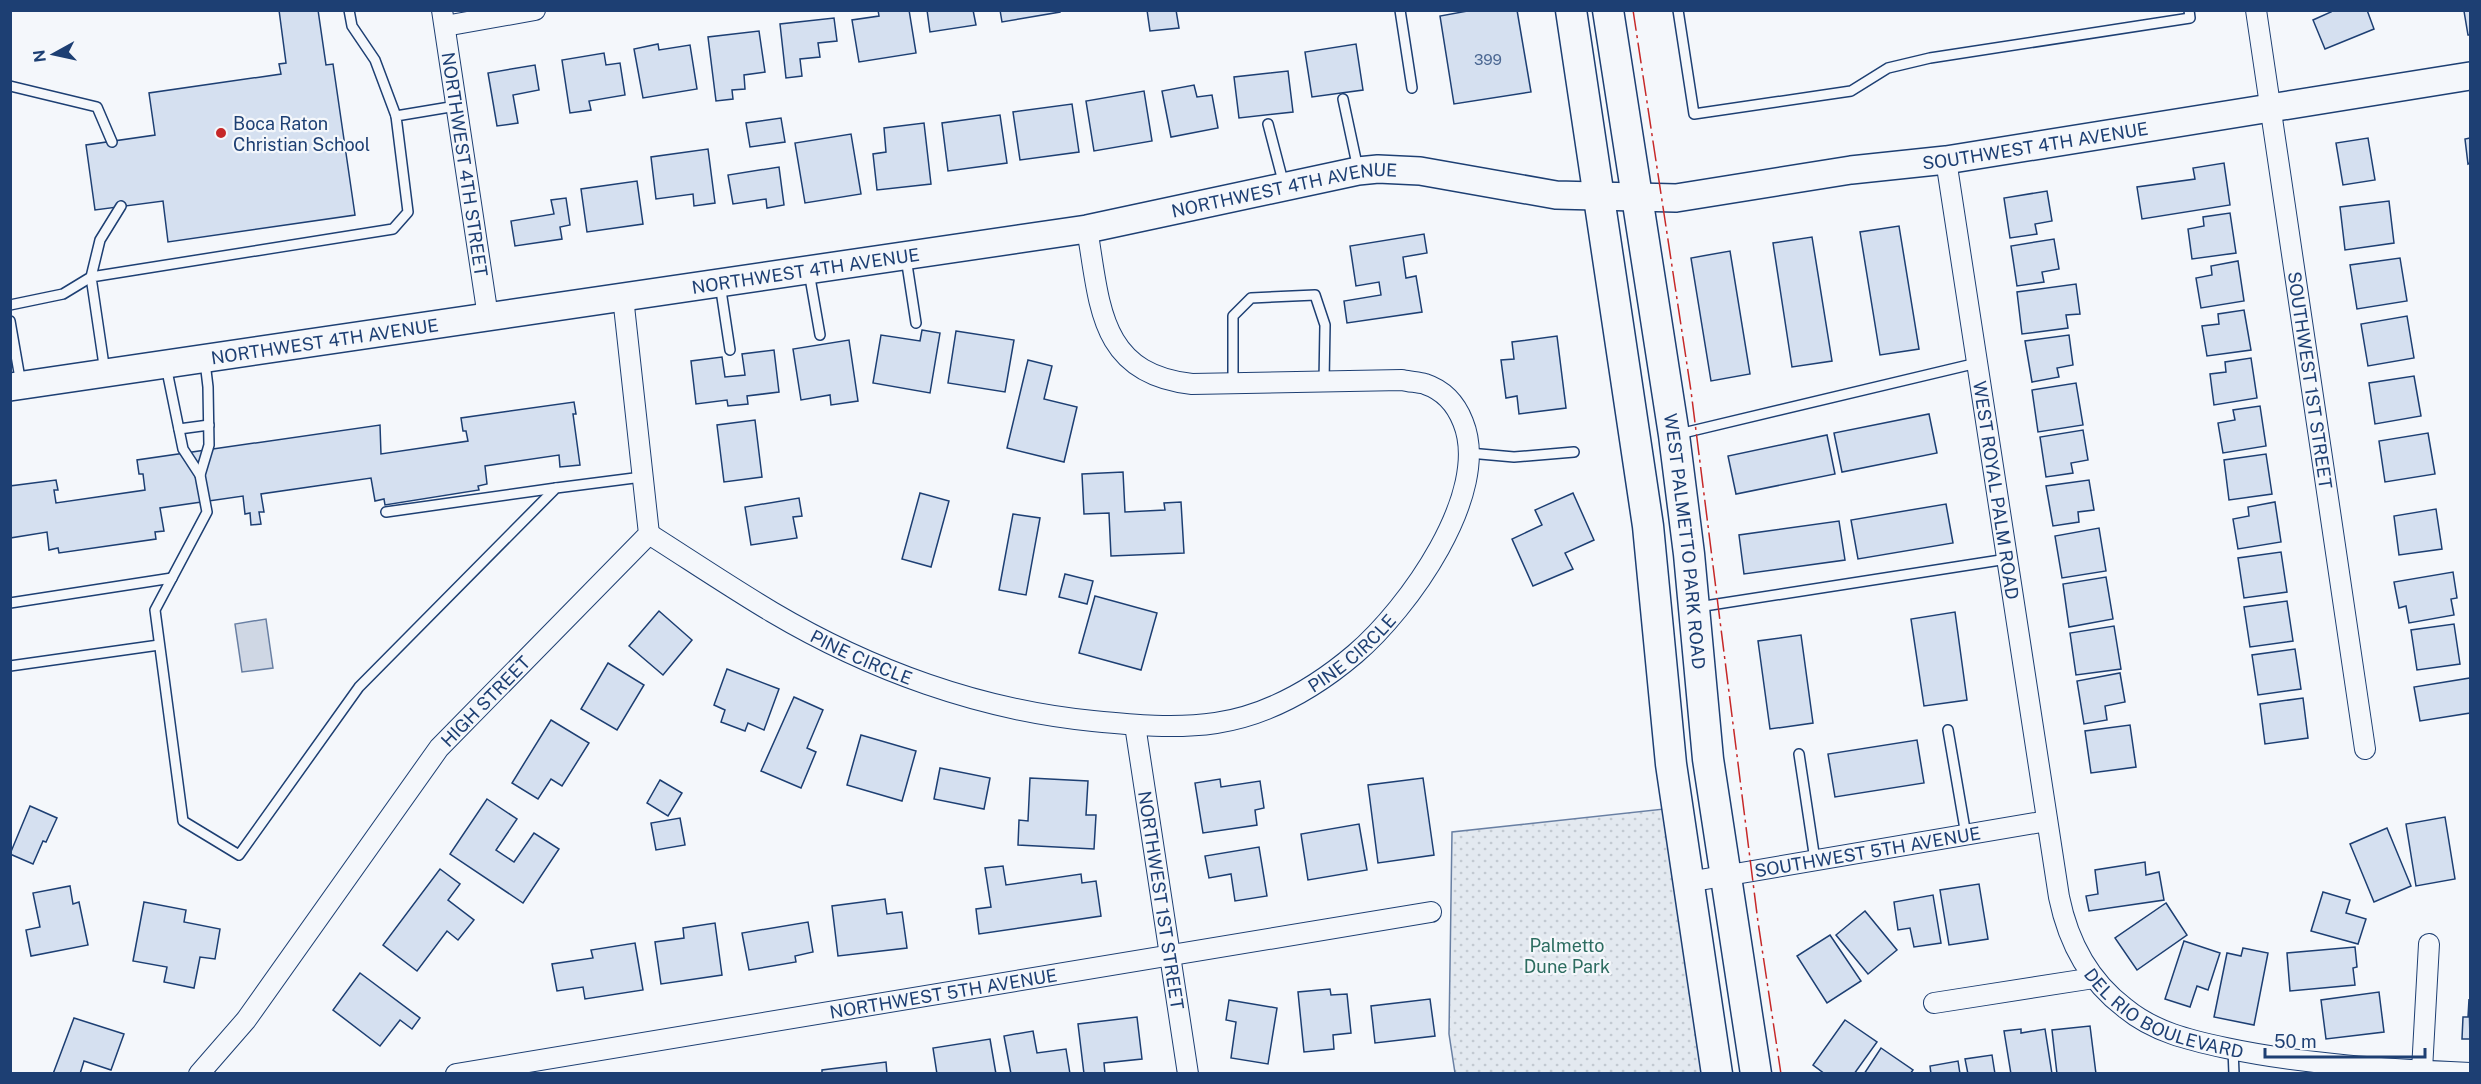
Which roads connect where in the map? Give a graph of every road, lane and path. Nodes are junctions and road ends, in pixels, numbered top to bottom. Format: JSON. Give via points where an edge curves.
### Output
{"nodes":[{"id":1,"x":349,"y":10,"type":"edge"},
{"id":2,"x":535,"y":10,"type":"edge"},
{"id":3,"x":1400,"y":10,"type":"edge"},
{"id":4,"x":1570,"y":10,"type":"edge"},
{"id":5,"x":1608,"y":10,"type":"edge"},
{"id":6,"x":1678,"y":10,"type":"edge"},
{"id":7,"x":2189,"y":10,"type":"edge"},
{"id":8,"x":2256,"y":10,"type":"edge"},
{"id":9,"x":443,"y":18,"type":"edge"},
{"id":10,"x":2470,"y":76,"type":"edge"},
{"id":11,"x":10,"y":86,"type":"edge"},
{"id":12,"x":1412,"y":88,"type":"dead end"},
{"id":13,"x":1343,"y":99,"type":"dead end"},
{"id":14,"x":456,"y":106,"type":"junction"},
{"id":15,"x":2270,"y":108,"type":"junction"},
{"id":16,"x":396,"y":116,"type":"junction"},
{"id":17,"x":1268,"y":124,"type":"dead end"},
{"id":18,"x":112,"y":142,"type":"dead end"},
{"id":19,"x":1946,"y":160,"type":"junction"},
{"id":20,"x":1358,"y":171,"type":"junction"},
{"id":21,"x":1285,"y":187,"type":"junction"},
{"id":22,"x":1599,"y":197,"type":"junction"},
{"id":23,"x":1636,"y":198,"type":"junction"},
{"id":24,"x":121,"y":206,"type":"dead end"},
{"id":25,"x":1087,"y":229,"type":"junction"},
{"id":26,"x":906,"y":256,"type":"junction"},
{"id":27,"x":808,"y":270,"type":"junction"},
{"id":28,"x":90,"y":277,"type":"junction"},
{"id":29,"x":720,"y":283,"type":"junction"},
{"id":30,"x":623,"y":297,"type":"junction"},
{"id":31,"x":10,"y":305,"type":"edge"},
{"id":32,"x":488,"y":317,"type":"junction"},
{"id":33,"x":10,"y":321,"type":"edge"},
{"id":34,"x":916,"y":323,"type":"dead end"},
{"id":35,"x":820,"y":335,"type":"dead end"},
{"id":36,"x":730,"y":350,"type":"dead end"},
{"id":37,"x":204,"y":359,"type":"junction"},
{"id":38,"x":1977,"y":363,"type":"junction"},
{"id":39,"x":165,"y":364,"type":"junction"},
{"id":40,"x":105,"y":373,"type":"junction"},
{"id":41,"x":1324,"y":382,"type":"junction"},
{"id":42,"x":1233,"y":384,"type":"junction"},
{"id":43,"x":16,"y":386,"type":"edge"},
{"id":44,"x":209,"y":425,"type":"junction"},
{"id":45,"x":179,"y":429,"type":"junction"},
{"id":46,"x":1674,"y":435,"type":"junction"},
{"id":47,"x":1574,"y":452,"type":"dead end"},
{"id":48,"x":1469,"y":453,"type":"junction"},
{"id":49,"x":200,"y":475,"type":"junction"},
{"id":50,"x":642,"y":477,"type":"junction"},
{"id":51,"x":556,"y":488,"type":"junction"},
{"id":52,"x":386,"y":512,"type":"dead end"},
{"id":53,"x":649,"y":534,"type":"junction"},
{"id":54,"x":2007,"y":559,"type":"junction"},
{"id":55,"x":172,"y":578,"type":"junction"},
{"id":56,"x":10,"y":603,"type":"edge"},
{"id":57,"x":1694,"y":608,"type":"junction"},
{"id":58,"x":159,"y":645,"type":"junction"},
{"id":59,"x":10,"y":666,"type":"edge"},
{"id":60,"x":1135,"y":725,"type":"junction"},
{"id":61,"x":1948,"y":730,"type":"dead end"},
{"id":62,"x":2365,"y":749,"type":"dead end"},
{"id":63,"x":1799,"y":754,"type":"dead end"},
{"id":64,"x":2047,"y":821,"type":"junction"},
{"id":65,"x":1966,"y":835,"type":"junction"},
{"id":66,"x":1815,"y":860,"type":"junction"},
{"id":67,"x":1726,"y":875,"type":"junction"},
{"id":68,"x":1688,"y":882,"type":"junction"},
{"id":69,"x":1431,"y":912,"type":"dead end"},
{"id":70,"x":2429,"y":944,"type":"dead end"},
{"id":71,"x":1170,"y":955,"type":"junction"},
{"id":72,"x":2094,"y":978,"type":"junction"},
{"id":73,"x":1934,"y":1003,"type":"dead end"},
{"id":74,"x":2233,"y":1049,"type":"junction"},
{"id":75,"x":2422,"y":1070,"type":"junction"},
{"id":76,"x":2470,"y":1073,"type":"edge"},
{"id":77,"x":199,"y":1074,"type":"edge"},
{"id":78,"x":456,"y":1074,"type":"edge"},
{"id":79,"x":1188,"y":1074,"type":"edge"},
{"id":80,"x":1717,"y":1074,"type":"edge"},
{"id":81,"x":1756,"y":1074,"type":"edge"},
{"id":82,"x":2234,"y":1074,"type":"edge"}],
"edges":[{"from":1,"to":16,"type":"lane","via":[[352,26],[375,60]]},
{"from":2,"to":9,"type":"street"},
{"from":3,"to":12,"type":"lane"},
{"from":4,"to":22,"type":"main road","name":"WEST PALMETTO PARK ROAD"},
{"from":5,"to":23,"type":"main road","name":"WEST PALMETTO PARK ROAD"},
{"from":6,"to":7,"type":"lane","via":[[1694,114],[1851,91],[1888,68],[1930,58],[2190,18]]},
{"from":8,"to":15,"type":"street","name":"SOUTHWEST 1ST STREET"},
{"from":9,"to":14,"type":"street","name":"NORTHWEST 4TH STREET"},
{"from":10,"to":15,"type":"street","name":"SOUTHWEST 4TH AVENUE"},
{"from":11,"to":18,"type":"lane","via":[[97,106]]},
{"from":13,"to":20,"type":"lane"},
{"from":14,"to":16,"type":"lane"},
{"from":14,"to":32,"type":"street","name":"NORTHWEST 4TH STREET"},
{"from":15,"to":19,"type":"street","name":"SOUTHWEST 4TH AVENUE"},
{"from":15,"to":62,"type":"street","name":"SOUTHWEST 1ST STREET"},
{"from":16,"to":28,"type":"lane","via":[[408,212],[393,229]]},
{"from":17,"to":21,"type":"lane"},
{"from":19,"to":23,"type":"street","name":"SOUTHWEST 4TH AVENUE","via":[[1851,170],[1676,198]]},
{"from":19,"to":38,"type":"street","name":"WEST ROYAL PALM ROAD"},
{"from":20,"to":21,"type":"street","name":"NORTHWEST 4TH AVENUE"},
{"from":20,"to":22,"type":"street","name":"NORTHWEST 4TH AVENUE","via":[[1420,171],[1556,195]]},
{"from":21,"to":25,"type":"street","name":"NORTHWEST 4TH AVENUE"},
{"from":22,"to":23,"type":"street","name":"SOUTHWEST 4TH AVENUE"},
{"from":22,"to":68,"type":"main road","name":"WEST PALMETTO PARK ROAD","via":[[1648,526],[1662,684]]},
{"from":23,"to":46,"type":"main road","name":"WEST PALMETTO PARK ROAD"},
{"from":24,"to":28,"type":"lane","via":[[100,240]]},
{"from":25,"to":26,"type":"street","name":"NORTHWEST 4TH AVENUE"},
{"from":25,"to":42,"type":"street","name":"PINE CIRCLE","via":[[1100,309],[1107,329],[1125,356],[1170,382]]},
{"from":26,"to":27,"type":"street","name":"NORTHWEST 4TH AVENUE"},
{"from":26,"to":34,"type":"lane"},
{"from":27,"to":29,"type":"street","name":"NORTHWEST 4TH AVENUE"},
{"from":27,"to":35,"type":"lane"},
{"from":28,"to":31,"type":"lane","via":[[63,294]]},
{"from":28,"to":40,"type":"lane"},
{"from":29,"to":30,"type":"street","name":"NORTHWEST 4TH AVENUE"},
{"from":29,"to":36,"type":"lane"},
{"from":30,"to":32,"type":"street","name":"NORTHWEST 4TH AVENUE"},
{"from":30,"to":50,"type":"street"},
{"from":32,"to":37,"type":"street","name":"NORTHWEST 4TH AVENUE"},
{"from":33,"to":43,"type":"lane"},
{"from":37,"to":39,"type":"street","name":"NORTHWEST 4TH AVENUE"},
{"from":37,"to":44,"type":"lane"},
{"from":38,"to":46,"type":"lane"},
{"from":38,"to":54,"type":"street","name":"WEST ROYAL PALM ROAD"},
{"from":39,"to":40,"type":"street","name":"NORTHWEST 4TH AVENUE"},
{"from":39,"to":45,"type":"lane"},
{"from":40,"to":43,"type":"street","name":"NORTHWEST 4TH AVENUE"},
{"from":41,"to":42,"type":"street","name":"PINE CIRCLE"},
{"from":41,"to":42,"type":"lane","via":[[1325,325],[1314,295],[1251,298],[1233,316]]},
{"from":41,"to":48,"type":"street","name":"PINE CIRCLE","via":[[1402,380],[1425,384],[1445,394],[1459,412],[1468,433]]},
{"from":44,"to":45,"type":"lane"},
{"from":44,"to":49,"type":"lane","via":[[209,445]]},
{"from":45,"to":49,"type":"lane","via":[[183,448]]},
{"from":46,"to":57,"type":"main road","name":"WEST PALMETTO PARK ROAD"},
{"from":47,"to":48,"type":"lane","via":[[1514,458]]},
{"from":48,"to":60,"type":"street","name":"PINE CIRCLE","via":[[1461,498],[1425,574],[1400,609],[1355,654],[1282,702],[1240,718],[1196,725]]},
{"from":49,"to":55,"type":"lane","via":[[207,512]]},
{"from":50,"to":51,"type":"lane"},
{"from":50,"to":53,"type":"street"},
{"from":51,"to":52,"type":"lane"},
{"from":51,"to":58,"type":"lane","via":[[359,687],[239,855],[183,821]]},
{"from":53,"to":60,"type":"street","name":"PINE CIRCLE","via":[[773,613],[888,670],[1020,711]]},
{"from":53,"to":77,"type":"street","name":"HIGH STREET","via":[[439,748],[246,1020]]},
{"from":54,"to":57,"type":"lane"},
{"from":54,"to":64,"type":"street","name":"WEST ROYAL PALM ROAD"},
{"from":55,"to":56,"type":"lane"},
{"from":55,"to":58,"type":"lane","via":[[155,610]]},
{"from":57,"to":67,"type":"main road","name":"WEST PALMETTO PARK ROAD","via":[[1708,759]]},
{"from":58,"to":59,"type":"lane"},
{"from":60,"to":71,"type":"street","name":"NORTHWEST 1ST STREET"},
{"from":61,"to":65,"type":"lane"},
{"from":63,"to":66,"type":"lane"},
{"from":64,"to":65,"type":"street","name":"SOUTHWEST 5TH AVENUE"},
{"from":64,"to":72,"type":"street","name":"DEL RIO BOULEVARD","via":[[2064,919],[2071,940]]},
{"from":65,"to":66,"type":"street","name":"SOUTHWEST 5TH AVENUE"},
{"from":66,"to":67,"type":"street","name":"SOUTHWEST 5TH AVENUE"},
{"from":67,"to":68,"type":"street","name":"SOUTHWEST 5TH AVENUE"},
{"from":67,"to":81,"type":"main road","name":"WEST PALMETTO PARK ROAD"},
{"from":68,"to":80,"type":"main road","name":"WEST PALMETTO PARK ROAD"},
{"from":69,"to":71,"type":"street","name":"NORTHWEST 5TH AVENUE"},
{"from":70,"to":75,"type":"street"},
{"from":71,"to":78,"type":"street","name":"NORTHWEST 5TH AVENUE"},
{"from":71,"to":79,"type":"street","name":"NORTHWEST 1ST STREET"},
{"from":72,"to":73,"type":"street"},
{"from":72,"to":74,"type":"street","name":"DEL RIO BOULEVARD","via":[[2126,1009],[2164,1032]]},
{"from":74,"to":75,"type":"street","name":"DEL RIO BOULEVARD","via":[[2309,1063]]},
{"from":74,"to":82,"type":"lane"},
{"from":75,"to":76,"type":"street","name":"DEL RIO BOULEVARD"}]}
